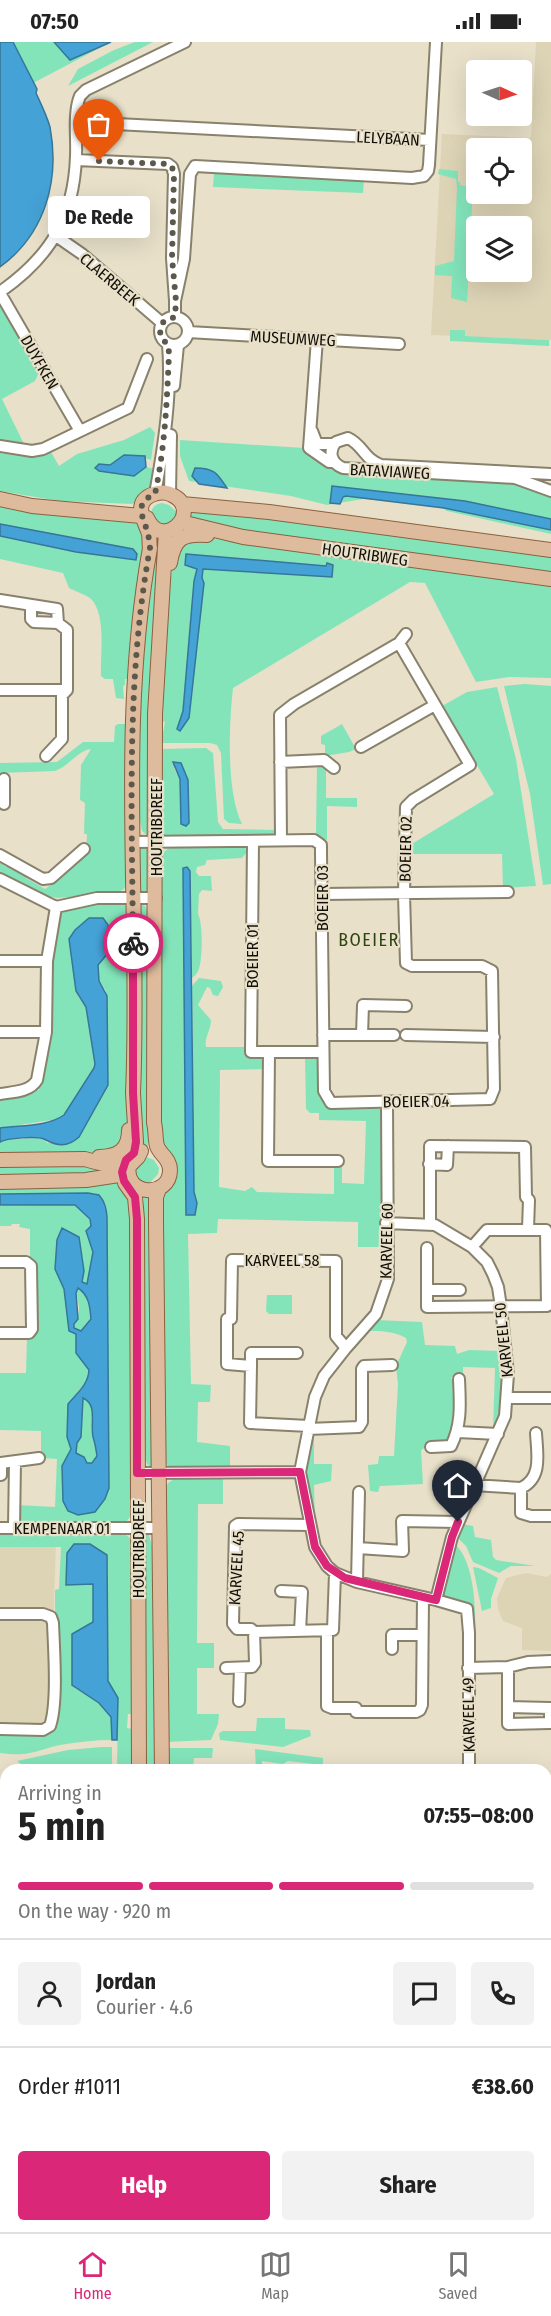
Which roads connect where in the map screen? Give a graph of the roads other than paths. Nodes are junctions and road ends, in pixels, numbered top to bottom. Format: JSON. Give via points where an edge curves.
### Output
{"nodes":[{"id":1,"x":185,"y":42,"type":"edge"},
{"id":2,"x":436,"y":42,"type":"edge"},
{"id":3,"x":77,"y":122,"type":"junction"},
{"id":4,"x":430,"y":140,"type":"junction"},
{"id":5,"x":76,"y":160,"type":"junction"},
{"id":6,"x":56,"y":236,"type":"junction"},
{"id":7,"x":178,"y":266,"type":"junction"},
{"id":8,"x":0,"y":292,"type":"edge"},
{"id":9,"x":175,"y":317,"type":"junction"},
{"id":10,"x":162,"y":323,"type":"junction"},
{"id":11,"x":188,"y":332,"type":"junction"},
{"id":12,"x":317,"y":339,"type":"junction"},
{"id":13,"x":399,"y":344,"type":"dead end"},
{"id":14,"x":173,"y":345,"type":"junction"},
{"id":15,"x":147,"y":359,"type":"dead end"},
{"id":16,"x":80,"y":431,"type":"junction"},
{"id":17,"x":312,"y":431,"type":"junction"},
{"id":18,"x":334,"y":444,"type":"junction"},
{"id":19,"x":0,"y":446,"type":"edge"},
{"id":20,"x":334,"y":462,"type":"junction"},
{"id":21,"x":551,"y":474,"type":"edge"},
{"id":22,"x":551,"y":491,"type":"edge"},
{"id":23,"x":0,"y":493,"type":"edge"},
{"id":24,"x":161,"y":495,"type":"junction"},
{"id":25,"x":0,"y":499,"type":"edge"},
{"id":26,"x":182,"y":512,"type":"junction"},
{"id":27,"x":150,"y":522,"type":"junction"},
{"id":28,"x":243,"y":537,"type":"junction"},
{"id":29,"x":551,"y":550,"type":"edge"},
{"id":30,"x":551,"y":579,"type":"edge"},
{"id":31,"x":163,"y":594,"type":"junction"},
{"id":32,"x":0,"y":600,"type":"edge"},
{"id":33,"x":31,"y":605,"type":"junction"},
{"id":34,"x":58,"y":623,"type":"junction"},
{"id":35,"x":406,"y":634,"type":"dead end"},
{"id":36,"x":399,"y":643,"type":"junction"},
{"id":37,"x":0,"y":690,"type":"edge"},
{"id":38,"x":67,"y":690,"type":"junction"},
{"id":39,"x":435,"y":705,"type":"junction"},
{"id":40,"x":361,"y":747,"type":"dead end"},
{"id":41,"x":46,"y":756,"type":"dead end"},
{"id":42,"x":279,"y":762,"type":"junction"},
{"id":43,"x":334,"y":768,"type":"dead end"},
{"id":44,"x":4,"y":779,"type":"dead end"},
{"id":45,"x":2,"y":798,"type":"edge"},
{"id":46,"x":280,"y":840,"type":"junction"},
{"id":47,"x":252,"y":841,"type":"junction"},
{"id":48,"x":132,"y":842,"type":"junction"},
{"id":49,"x":156,"y":842,"type":"junction"},
{"id":50,"x":84,"y":849,"type":"dead end"},
{"id":51,"x":0,"y":855,"type":"edge"},
{"id":52,"x":0,"y":879,"type":"edge"},
{"id":53,"x":508,"y":892,"type":"dead end"},
{"id":54,"x":322,"y":894,"type":"junction"},
{"id":55,"x":404,"y":894,"type":"junction"},
{"id":56,"x":133,"y":897,"type":"junction"},
{"id":57,"x":156,"y":898,"type":"junction"},
{"id":58,"x":56,"y":907,"type":"junction"},
{"id":59,"x":0,"y":961,"type":"edge"},
{"id":60,"x":47,"y":961,"type":"junction"},
{"id":61,"x":405,"y":1006,"type":"dead end"},
{"id":62,"x":0,"y":1032,"type":"edge"},
{"id":63,"x":46,"y":1032,"type":"junction"},
{"id":64,"x":323,"y":1035,"type":"junction"},
{"id":65,"x":362,"y":1035,"type":"junction"},
{"id":66,"x":394,"y":1035,"type":"dead end"},
{"id":67,"x":406,"y":1035,"type":"dead end"},
{"id":68,"x":494,"y":1037,"type":"junction"},
{"id":69,"x":269,"y":1052,"type":"junction"},
{"id":70,"x":323,"y":1052,"type":"junction"},
{"id":71,"x":133,"y":1093,"type":"junction"},
{"id":72,"x":0,"y":1094,"type":"edge"},
{"id":73,"x":387,"y":1102,"type":"junction"},
{"id":74,"x":448,"y":1146,"type":"junction"},
{"id":75,"x":85,"y":1159,"type":"junction"},
{"id":76,"x":0,"y":1160,"type":"edge"},
{"id":77,"x":338,"y":1161,"type":"dead end"},
{"id":78,"x":429,"y":1164,"type":"junction"},
{"id":79,"x":139,"y":1172,"type":"junction"},
{"id":80,"x":0,"y":1182,"type":"edge"},
{"id":81,"x":386,"y":1223,"type":"junction"},
{"id":82,"x":430,"y":1224,"type":"junction"},
{"id":83,"x":528,"y":1229,"type":"junction"},
{"id":84,"x":472,"y":1247,"type":"junction"},
{"id":85,"x":427,"y":1248,"type":"dead end"},
{"id":86,"x":0,"y":1262,"type":"edge"},
{"id":87,"x":549,"y":1287,"type":"edge"},
{"id":88,"x":427,"y":1290,"type":"junction"},
{"id":89,"x":460,"y":1290,"type":"dead end"},
{"id":90,"x":549,"y":1303,"type":"edge"},
{"id":91,"x":501,"y":1307,"type":"junction"},
{"id":92,"x":0,"y":1333,"type":"edge"},
{"id":93,"x":346,"y":1348,"type":"junction"},
{"id":94,"x":297,"y":1353,"type":"dead end"},
{"id":95,"x":393,"y":1365,"type":"dead end"},
{"id":96,"x":250,"y":1366,"type":"junction"},
{"id":97,"x":459,"y":1379,"type":"dead end"},
{"id":98,"x":507,"y":1398,"type":"junction"},
{"id":99,"x":551,"y":1398,"type":"edge"},
{"id":100,"x":308,"y":1428,"type":"junction"},
{"id":101,"x":458,"y":1432,"type":"junction"},
{"id":102,"x":536,"y":1433,"type":"dead end"},
{"id":103,"x":498,"y":1434,"type":"junction"},
{"id":104,"x":431,"y":1447,"type":"dead end"},
{"id":105,"x":39,"y":1458,"type":"dead end"},
{"id":106,"x":15,"y":1462,"type":"junction"},
{"id":107,"x":300,"y":1472,"type":"junction"},
{"id":108,"x":137,"y":1473,"type":"junction"},
{"id":109,"x":159,"y":1474,"type":"junction"},
{"id":110,"x":0,"y":1475,"type":"edge"},
{"id":111,"x":15,"y":1475,"type":"junction"},
{"id":112,"x":474,"y":1485,"type":"junction"},
{"id":113,"x":521,"y":1488,"type":"junction"},
{"id":114,"x":359,"y":1492,"type":"dead end"},
{"id":115,"x":551,"y":1516,"type":"edge"},
{"id":116,"x":458,"y":1522,"type":"junction"},
{"id":117,"x":310,"y":1525,"type":"junction"},
{"id":118,"x":0,"y":1528,"type":"edge"},
{"id":119,"x":14,"y":1528,"type":"junction"},
{"id":120,"x":138,"y":1528,"type":"junction"},
{"id":121,"x":159,"y":1528,"type":"junction"},
{"id":122,"x":358,"y":1548,"type":"junction"},
{"id":123,"x":334,"y":1573,"type":"junction"},
{"id":124,"x":357,"y":1582,"type":"junction"},
{"id":125,"x":281,"y":1591,"type":"dead end"},
{"id":126,"x":423,"y":1597,"type":"junction"},
{"id":127,"x":436,"y":1600,"type":"junction"},
{"id":128,"x":0,"y":1614,"type":"edge"},
{"id":129,"x":300,"y":1631,"type":"junction"},
{"id":130,"x":327,"y":1631,"type":"junction"},
{"id":131,"x":254,"y":1632,"type":"junction"},
{"id":132,"x":421,"y":1635,"type":"junction"},
{"id":133,"x":392,"y":1648,"type":"dead end"},
{"id":134,"x":551,"y":1661,"type":"edge"},
{"id":135,"x":508,"y":1667,"type":"junction"},
{"id":136,"x":226,"y":1668,"type":"dead end"},
{"id":137,"x":240,"y":1668,"type":"junction"},
{"id":138,"x":468,"y":1668,"type":"junction"},
{"id":139,"x":239,"y":1701,"type":"dead end"},
{"id":140,"x":508,"y":1707,"type":"dead end"},
{"id":141,"x":0,"y":1729,"type":"edge"},
{"id":142,"x":139,"y":1764,"type":"edge"},
{"id":143,"x":162,"y":1764,"type":"edge"},
{"id":144,"x":469,"y":1764,"type":"edge"}],
"edges":[{"from":1,"to":3,"type":"street","via":[[86,90],[78,100]]},
{"from":2,"to":4,"type":"street"},
{"from":3,"to":4,"type":"street","name":"LELYBAAN"},
{"from":3,"to":5,"type":"street"},
{"from":4,"to":7,"type":"street","name":"LELYBAAN","via":[[428,171],[412,178],[193,168]]},
{"from":5,"to":6,"type":"street","via":[[66,215]]},
{"from":5,"to":7,"type":"street","via":[[172,167]]},
{"from":6,"to":8,"type":"street","via":[[40,259]]},
{"from":6,"to":10,"type":"street","name":"CLAERBEEK"},
{"from":7,"to":9,"type":"street"},
{"from":8,"to":16,"type":"street","name":"DUYFKEN"},
{"from":9,"to":10,"type":"street"},
{"from":9,"to":11,"type":"street","via":[[185,323]]},
{"from":10,"to":14,"type":"street","via":[[160,335]]},
{"from":11,"to":12,"type":"street","name":"MUSEUMWEG"},
{"from":11,"to":14,"type":"street","via":[[185,340]]},
{"from":12,"to":13,"type":"street","name":"MUSEUMWEG"},
{"from":12,"to":17,"type":"street"},
{"from":14,"to":24,"type":"street"},
{"from":14,"to":24,"type":"street","via":[[171,422]]},
{"from":15,"to":16,"type":"street","via":[[128,408]]},
{"from":16,"to":19,"type":"street","via":[[44,449]]},
{"from":17,"to":18,"type":"street","via":[[317,444]]},
{"from":17,"to":20,"type":"street","via":[[309,448]]},
{"from":18,"to":20,"type":"street","name":"BATAVIAWEG"},
{"from":18,"to":21,"type":"street","name":"BATAVIAWEG","via":[[344,438],[353,441],[367,457],[381,465]]},
{"from":20,"to":22,"type":"street","name":"BATAVIAWEG","via":[[343,468],[515,478]]},
{"from":23,"to":27,"type":"main road"},
{"from":24,"to":26,"type":"main road"},
{"from":24,"to":27,"type":"main road","via":[[146,499]]},
{"from":25,"to":27,"type":"main road"},
{"from":26,"to":27,"type":"main road","via":[[174,529]]},
{"from":26,"to":28,"type":"main road","name":"HOUTRIBWEG"},
{"from":26,"to":29,"type":"main road","name":"HOUTRIBWEG","via":[[202,507],[269,512]]},
{"from":27,"to":31,"type":"main road","name":"HOUTRIBDREEF"},
{"from":27,"to":48,"type":"main road","name":"HOUTRIBDREEF","via":[[136,651]]},
{"from":28,"to":30,"type":"main road","name":"HOUTRIBWEG"},
{"from":28,"to":31,"type":"main road","via":[[193,534],[179,540],[173,549]]},
{"from":31,"to":49,"type":"main road","name":"HOUTRIBDREEF","via":[[155,714]]},
{"from":32,"to":33,"type":"street"},
{"from":33,"to":34,"type":"street","via":[[57,609]]},
{"from":33,"to":34,"type":"street","via":[[34,622]]},
{"from":34,"to":38,"type":"street","via":[[67,630]]},
{"from":35,"to":36,"type":"street"},
{"from":36,"to":39,"type":"street","name":"BOEIER 02"},
{"from":36,"to":42,"type":"street","via":[[283,711]]},
{"from":37,"to":38,"type":"street"},
{"from":38,"to":41,"type":"street","via":[[62,695],[62,739]]},
{"from":39,"to":40,"type":"street"},
{"from":39,"to":55,"type":"street","name":"BOEIER 02","via":[[470,765],[406,807]]},
{"from":42,"to":43,"type":"street","via":[[324,760]]},
{"from":42,"to":46,"type":"street"},
{"from":44,"to":45,"type":"street"},
{"from":46,"to":47,"type":"street","name":"BOEIER 03"},
{"from":46,"to":54,"type":"street","name":"BOEIER 03","via":[[314,840],[321,845]]},
{"from":47,"to":49,"type":"street","name":"BOEIER 03"},
{"from":47,"to":69,"type":"street","name":"BOEIER 01","via":[[251,1052]]},
{"from":48,"to":49,"type":"street","name":"BOEIER 03"},
{"from":48,"to":56,"type":"main road","name":"HOUTRIBDREEF"},
{"from":49,"to":57,"type":"main road","name":"HOUTRIBDREEF"},
{"from":50,"to":51,"type":"street","via":[[51,878],[43,879]]},
{"from":52,"to":58,"type":"street"},
{"from":53,"to":55,"type":"street"},
{"from":54,"to":55,"type":"street"},
{"from":54,"to":64,"type":"street","name":"BOEIER 03"},
{"from":55,"to":68,"type":"street","name":"BOEIER 04","via":[[406,963],[490,969],[494,974]]},
{"from":56,"to":57,"type":"street"},
{"from":56,"to":58,"type":"street","via":[[97,898]]},
{"from":56,"to":71,"type":"main road","name":"HOUTRIBDREEF"},
{"from":57,"to":79,"type":"main road","name":"HOUTRIBDREEF","via":[[154,1123]]},
{"from":58,"to":60,"type":"street"},
{"from":59,"to":60,"type":"street"},
{"from":60,"to":63,"type":"street"},
{"from":61,"to":65,"type":"street","via":[[363,1005]]},
{"from":62,"to":63,"type":"street"},
{"from":63,"to":72,"type":"street","via":[[38,1080],[21,1091]]},
{"from":64,"to":65,"type":"street"},
{"from":64,"to":70,"type":"street","name":"BOEIER 03"},
{"from":65,"to":66,"type":"street"},
{"from":67,"to":68,"type":"street"},
{"from":68,"to":73,"type":"street","name":"BOEIER 04","via":[[495,1089],[490,1099]]},
{"from":69,"to":70,"type":"street"},
{"from":69,"to":77,"type":"street","via":[[268,1161]]},
{"from":70,"to":73,"type":"street","name":"BOEIER 04","via":[[324,1091],[331,1102]]},
{"from":71,"to":75,"type":"main road","via":[[126,1147],[115,1155]]},
{"from":71,"to":79,"type":"main road","name":"HOUTRIBDREEF"},
{"from":73,"to":81,"type":"street","name":"KARVEEL 60"},
{"from":74,"to":78,"type":"street","via":[[430,1146]]},
{"from":74,"to":78,"type":"street","via":[[447,1165]]},
{"from":74,"to":83,"type":"street","via":[[525,1147]]},
{"from":75,"to":76,"type":"main road"},
{"from":75,"to":79,"type":"main road"},
{"from":78,"to":82,"type":"street"},
{"from":79,"to":80,"type":"main road","via":[[96,1179]]},
{"from":79,"to":108,"type":"main road","name":"HOUTRIBDREEF","via":[[135,1197]]},
{"from":79,"to":109,"type":"main road","name":"HOUTRIBDREEF","via":[[156,1197]]},
{"from":81,"to":82,"type":"street","name":"KARVEEL 50"},
{"from":81,"to":93,"type":"street","name":"KARVEEL 60","via":[[388,1279],[382,1301],[370,1322]]},
{"from":82,"to":84,"type":"street","name":"KARVEEL 50"},
{"from":83,"to":84,"type":"street","via":[[487,1230]]},
{"from":83,"to":87,"type":"street","via":[[546,1230]]},
{"from":84,"to":91,"type":"street","name":"KARVEEL 50","via":[[493,1274]]},
{"from":85,"to":88,"type":"street"},
{"from":86,"to":92,"type":"street","via":[[26,1262],[31,1266],[33,1329],[29,1333]]},
{"from":87,"to":90,"type":"street"},
{"from":88,"to":89,"type":"street"},
{"from":88,"to":91,"type":"street","via":[[427,1307]]},
{"from":90,"to":91,"type":"street"},
{"from":91,"to":98,"type":"street","name":"KARVEEL 50"},
{"from":93,"to":96,"type":"street","name":"KARVEEL 58","via":[[336,1336],[336,1261],[232,1260],[227,1364]]},
{"from":93,"to":100,"type":"street","name":"KARVEEL 60","via":[[324,1376]]},
{"from":94,"to":96,"type":"street","via":[[251,1353]]},
{"from":95,"to":100,"type":"street","via":[[362,1369],[359,1427]]},
{"from":96,"to":100,"type":"street","via":[[250,1423]]},
{"from":97,"to":101,"type":"street"},
{"from":98,"to":99,"type":"street"},
{"from":98,"to":103,"type":"street","name":"KARVEEL 50"},
{"from":100,"to":107,"type":"street","name":"KARVEEL 60"},
{"from":101,"to":103,"type":"street"},
{"from":101,"to":104,"type":"street","via":[[451,1446]]},
{"from":102,"to":113,"type":"street","via":[[537,1471],[533,1481]]},
{"from":103,"to":112,"type":"street","name":"KARVEEL 50"},
{"from":105,"to":106,"type":"street"},
{"from":106,"to":110,"type":"street","via":[[1,1463]]},
{"from":106,"to":111,"type":"street"},
{"from":107,"to":109,"type":"street"},
{"from":107,"to":117,"type":"street"},
{"from":108,"to":109,"type":"street"},
{"from":108,"to":120,"type":"main road","name":"HOUTRIBDREEF"},
{"from":109,"to":121,"type":"main road","name":"HOUTRIBDREEF"},
{"from":110,"to":111,"type":"street"},
{"from":111,"to":119,"type":"street"},
{"from":112,"to":113,"type":"street"},
{"from":112,"to":116,"type":"street","name":"KARVEEL 50"},
{"from":113,"to":115,"type":"street","via":[[521,1513]]},
{"from":114,"to":122,"type":"street"},
{"from":116,"to":122,"type":"street","via":[[402,1521],[403,1551]]},
{"from":116,"to":127,"type":"street","name":"KARVEEL 50"},
{"from":117,"to":123,"type":"street","via":[[315,1547]]},
{"from":117,"to":131,"type":"street","name":"KARVEEL 45","via":[[235,1526],[233,1624],[237,1629]]},
{"from":118,"to":119,"type":"street","name":"KEMPENAAR 01"},
{"from":119,"to":120,"type":"street","name":"KEMPENAAR 01"},
{"from":120,"to":121,"type":"street","name":"KEMPENAAR 01"},
{"from":120,"to":142,"type":"main road","name":"HOUTRIBDREEF"},
{"from":121,"to":143,"type":"main road","name":"HOUTRIBDREEF"},
{"from":122,"to":124,"type":"street"},
{"from":123,"to":124,"type":"street"},
{"from":123,"to":130,"type":"street","via":[[334,1627]]},
{"from":124,"to":126,"type":"street"},
{"from":125,"to":129,"type":"street","via":[[302,1592]]},
{"from":126,"to":127,"type":"street"},
{"from":126,"to":132,"type":"street"},
{"from":127,"to":138,"type":"street","name":"KARVEEL 49","via":[[467,1609]]},
{"from":128,"to":141,"type":"street","via":[[51,1617],[54,1635],[51,1726],[43,1730]]},
{"from":129,"to":130,"type":"street"},
{"from":129,"to":131,"type":"street"},
{"from":130,"to":132,"type":"street","via":[[327,1706],[356,1708],[356,1712],[420,1710]]},
{"from":131,"to":137,"type":"street","via":[[255,1663]]},
{"from":132,"to":133,"type":"street","via":[[392,1635]]},
{"from":134,"to":135,"type":"street","name":"KARVEEL 49"},
{"from":135,"to":138,"type":"street","name":"KARVEEL 49"},
{"from":135,"to":140,"type":"street"},
{"from":136,"to":137,"type":"street"},
{"from":137,"to":139,"type":"street"},
{"from":138,"to":144,"type":"street","name":"KARVEEL 49"}]}
